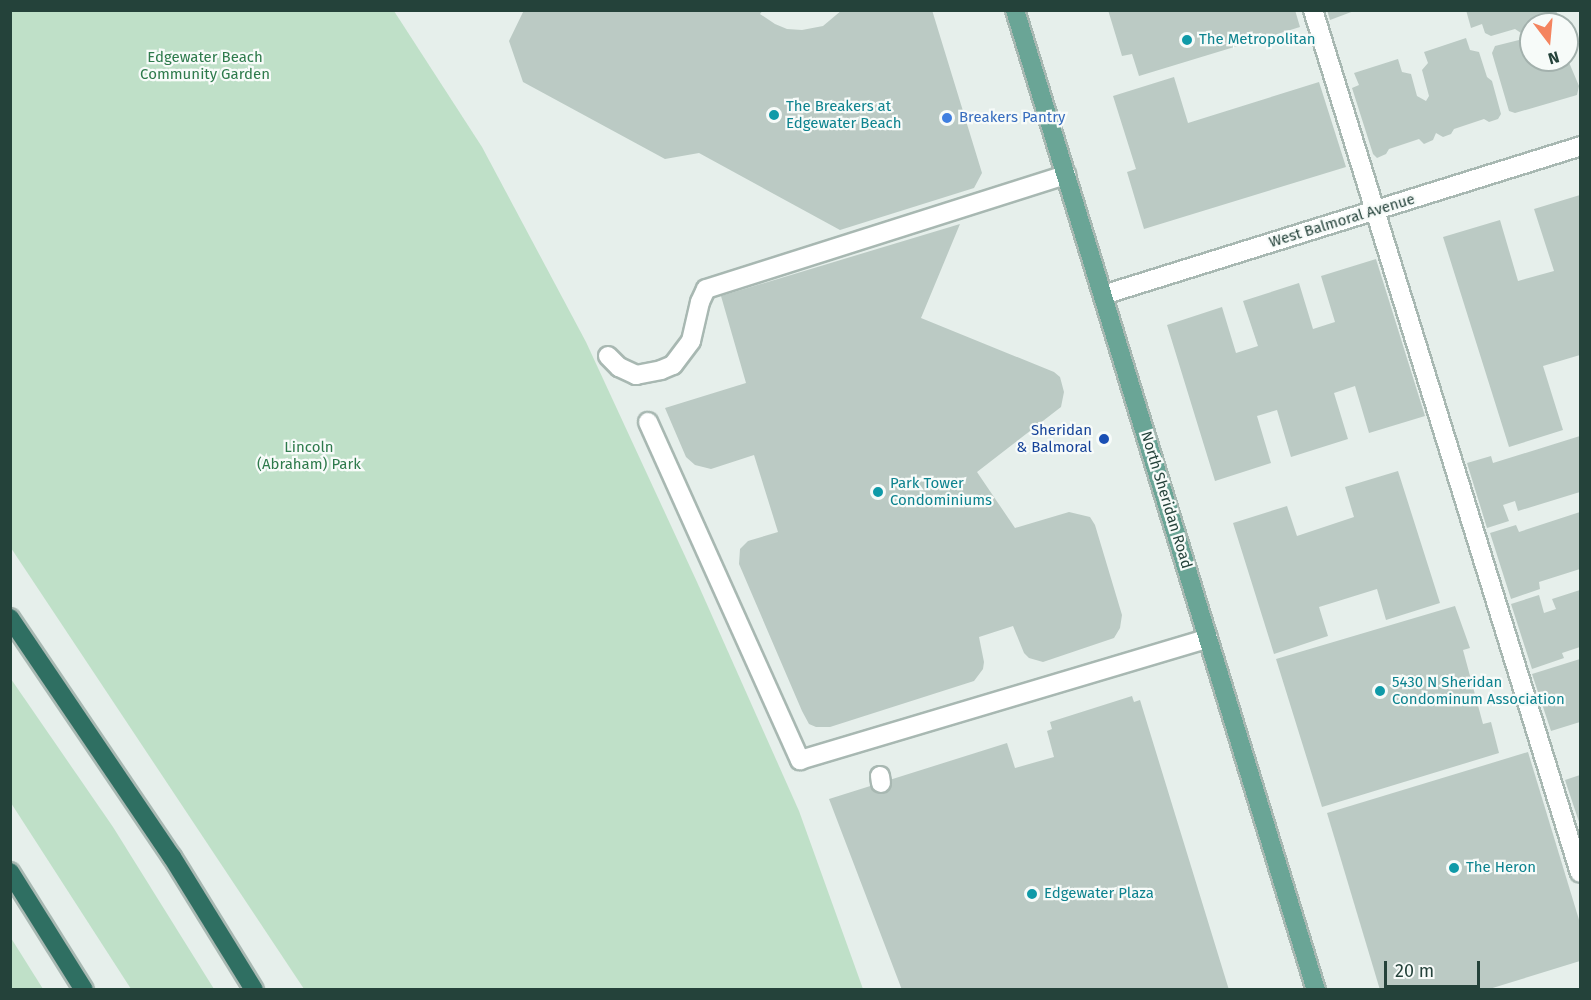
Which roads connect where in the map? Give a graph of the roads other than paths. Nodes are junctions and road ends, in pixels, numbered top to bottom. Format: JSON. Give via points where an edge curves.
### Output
{"nodes":[{"id":1,"x":1015,"y":10,"type":"edge"},
{"id":2,"x":1313,"y":10,"type":"edge"},
{"id":3,"x":1581,"y":146,"type":"edge"},
{"id":4,"x":1066,"y":176,"type":"junction"},
{"id":5,"x":1375,"y":210,"type":"junction"},
{"id":6,"x":1103,"y":295,"type":"junction"},
{"id":7,"x":608,"y":356,"type":"dead end"},
{"id":8,"x":648,"y":422,"type":"dead end"},
{"id":9,"x":10,"y":618,"type":"edge"},
{"id":10,"x":1208,"y":638,"type":"junction"},
{"id":11,"x":10,"y":872,"type":"edge"},
{"id":12,"x":1581,"y":873,"type":"edge"},
{"id":13,"x":84,"y":990,"type":"edge"},
{"id":14,"x":254,"y":990,"type":"edge"},
{"id":15,"x":1316,"y":990,"type":"edge"}],
"edges":[{"from":1,"to":4,"type":"main road","name":"North Sheridan Road"},
{"from":2,"to":5,"type":"street"},
{"from":3,"to":5,"type":"street","name":"West Balmoral Avenue"},
{"from":4,"to":6,"type":"main road","name":"North Sheridan Road"},
{"from":4,"to":7,"type":"street","via":[[706,289],[691,341],[673,365],[661,370],[636,375]]},
{"from":5,"to":6,"type":"street","name":"West Balmoral Avenue"},
{"from":5,"to":12,"type":"street"},
{"from":6,"to":10,"type":"main road","name":"North Sheridan Road"},
{"from":8,"to":10,"type":"street","via":[[800,760]]},
{"from":9,"to":14,"type":"highway","via":[[172,857]]},
{"from":10,"to":15,"type":"main road","name":"North Sheridan Road"},
{"from":11,"to":13,"type":"highway"}]}
